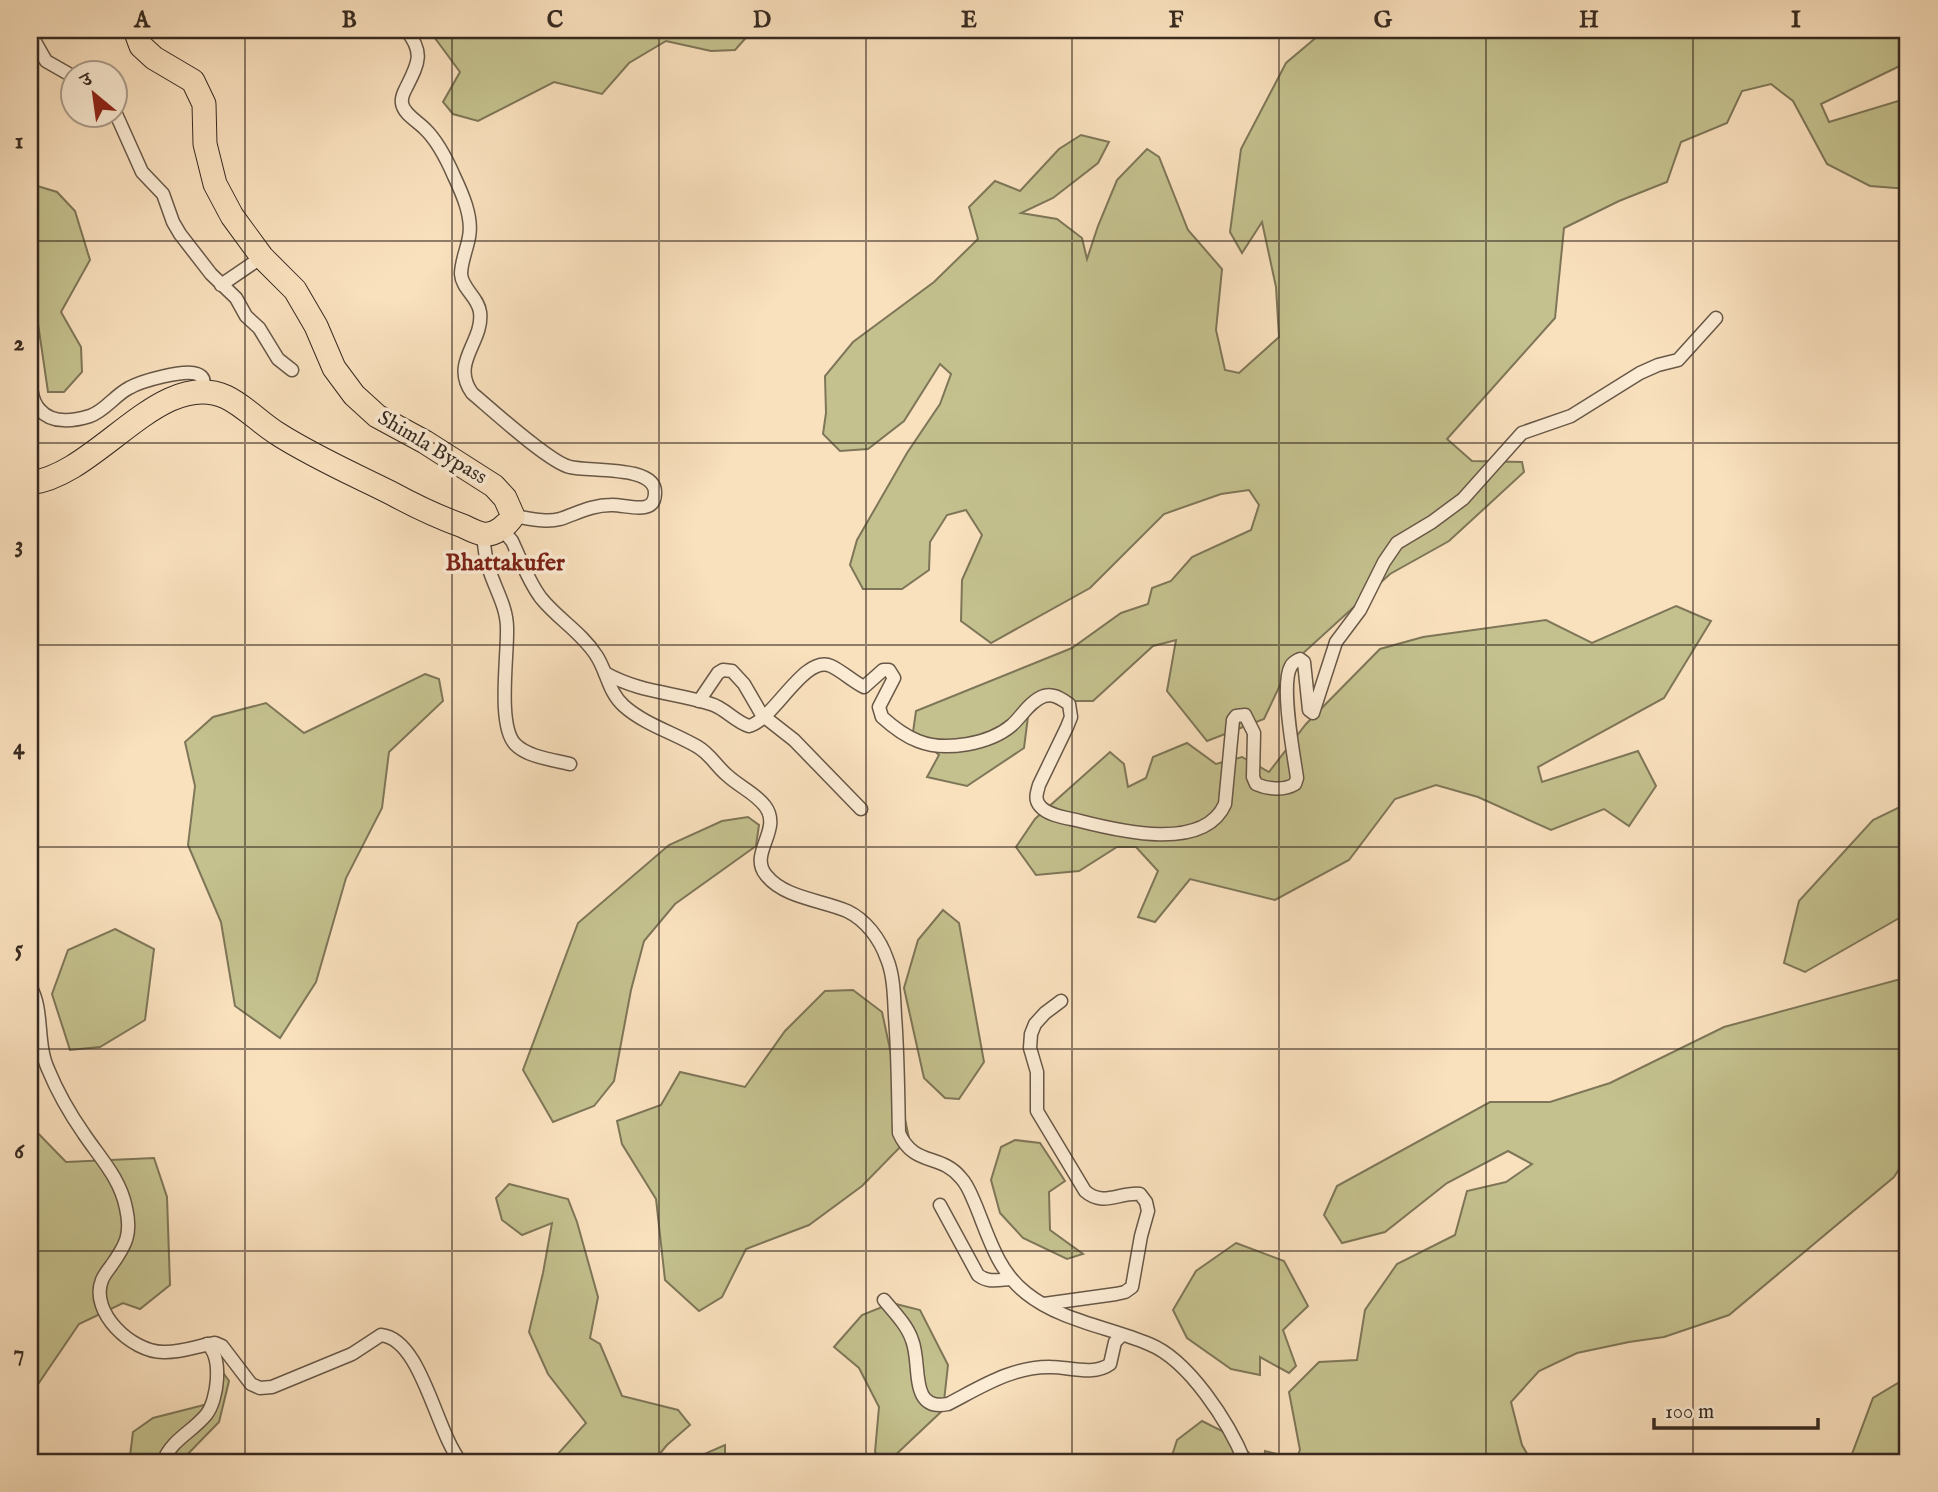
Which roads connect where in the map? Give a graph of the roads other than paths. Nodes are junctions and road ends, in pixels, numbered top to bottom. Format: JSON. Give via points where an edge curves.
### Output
{"nodes":[{"id":1,"x":135,"y":30,"type":"edge"},
{"id":2,"x":406,"y":30,"type":"edge"},
{"id":3,"x":30,"y":33,"type":"edge"},
{"id":4,"x":60,"y":69,"type":"edge"},
{"id":5,"x":123,"y":130,"type":"edge"},
{"id":6,"x":262,"y":257,"type":"junction"},
{"id":7,"x":221,"y":285,"type":"junction"},
{"id":8,"x":1716,"y":318,"type":"dead end"},
{"id":9,"x":30,"y":348,"type":"edge"},
{"id":10,"x":292,"y":370,"type":"dead end"},
{"id":11,"x":202,"y":393,"type":"junction"},
{"id":12,"x":30,"y":483,"type":"edge"},
{"id":13,"x":513,"y":516,"type":"junction"},
{"id":14,"x":489,"y":533,"type":"junction"},
{"id":15,"x":605,"y":674,"type":"junction"},
{"id":16,"x":699,"y":701,"type":"junction"},
{"id":17,"x":765,"y":718,"type":"junction"},
{"id":18,"x":570,"y":764,"type":"dead end"},
{"id":19,"x":861,"y":809,"type":"dead end"},
{"id":20,"x":30,"y":986,"type":"edge"},
{"id":21,"x":1061,"y":1001,"type":"dead end"},
{"id":22,"x":940,"y":1205,"type":"dead end"},
{"id":23,"x":1010,"y":1279,"type":"junction"},
{"id":24,"x":884,"y":1300,"type":"dead end"},
{"id":25,"x":1044,"y":1304,"type":"junction"},
{"id":26,"x":1122,"y":1335,"type":"junction"},
{"id":27,"x":207,"y":1344,"type":"junction"},
{"id":28,"x":163,"y":1462,"type":"edge"},
{"id":29,"x":461,"y":1462,"type":"edge"},
{"id":30,"x":1245,"y":1462,"type":"edge"}],
"edges":[{"from":1,"to":6,"type":"highway","name":"Shimla Bypass","via":[[141,46],[154,58],[193,81],[204,104],[205,144],[215,184]]},
{"from":2,"to":13,"type":"street","via":[[414,39],[419,60],[401,104],[443,154],[469,220],[461,275],[480,311],[480,321],[464,365],[468,386],[568,467],[635,473],[656,488],[647,507],[595,505],[558,520]]},
{"from":3,"to":4,"type":"street","via":[[46,61]]},
{"from":5,"to":7,"type":"street","via":[[142,172],[159,188],[180,234]]},
{"from":6,"to":7,"type":"street"},
{"from":6,"to":13,"type":"highway","name":"Shimla Bypass","via":[[295,290],[334,368],[354,395],[377,416],[494,486]]},
{"from":7,"to":10,"type":"street","via":[[236,298],[278,359]]},
{"from":8,"to":17,"type":"street","via":[[1678,360],[1640,373],[1570,416],[1522,433],[1467,495],[1397,543],[1360,610],[1336,642],[1313,713],[1304,662],[1298,660],[1290,668],[1288,711],[1295,783],[1278,788],[1256,784],[1254,733],[1245,715],[1236,716],[1225,804],[1220,814],[1197,829],[1161,835],[1114,830],[1056,815],[1039,805],[1039,785],[1071,717],[1069,704],[1058,697],[1042,697],[1010,727],[984,740],[941,746],[919,742],[882,718],[879,707],[894,678],[889,670],[864,687],[830,666],[820,665],[799,679]]},
{"from":9,"to":11,"type":"street","via":[[34,401],[50,418],[62,421],[94,415],[130,387],[150,380],[198,374],[205,384]]},
{"from":11,"to":12,"type":"highway","via":[[180,394],[155,406],[70,470]]},
{"from":11,"to":14,"type":"highway","via":[[225,396],[315,456],[422,510]]},
{"from":13,"to":14,"type":"highway","via":[[508,524]]},
{"from":14,"to":15,"type":"street","via":[[506,534],[512,541],[540,596],[598,656]]},
{"from":14,"to":18,"type":"street","via":[[488,567],[508,623],[505,697],[509,736],[528,752]]},
{"from":15,"to":16,"type":"street","via":[[631,687]]},
{"from":15,"to":23,"type":"street","via":[[614,696],[625,707],[700,748],[766,807],[770,831],[761,867],[775,885],[848,912],[873,933],[888,960],[894,993],[899,1133],[904,1146],[947,1165],[961,1177]]},
{"from":16,"to":17,"type":"street","via":[[749,726]]},
{"from":16,"to":17,"type":"street","via":[[718,673],[727,670],[744,684]]},
{"from":17,"to":19,"type":"street","via":[[794,740]]},
{"from":20,"to":27,"type":"street","via":[[46,1065],[69,1111],[112,1172],[127,1210],[130,1228],[126,1244],[102,1280],[104,1311],[139,1345],[160,1352]]},
{"from":21,"to":25,"type":"street","via":[[1045,1013],[1031,1034],[1037,1111],[1085,1191],[1103,1200],[1140,1194],[1148,1211],[1132,1287],[1116,1294]]},
{"from":22,"to":23,"type":"street","via":[[978,1275],[992,1281]]},
{"from":23,"to":25,"type":"street"},
{"from":24,"to":26,"type":"street","via":[[912,1338],[923,1397],[938,1406],[1030,1367],[1105,1368]]},
{"from":25,"to":26,"type":"street"},
{"from":26,"to":30,"type":"street","via":[[1151,1344],[1189,1376],[1224,1419]]},
{"from":27,"to":28,"type":"street","via":[[218,1366],[212,1405],[207,1415],[174,1443]]},
{"from":27,"to":29,"type":"street","via":[[222,1346],[251,1384],[260,1388],[284,1384],[352,1354],[370,1340],[389,1335],[415,1364],[446,1439]]}]}
